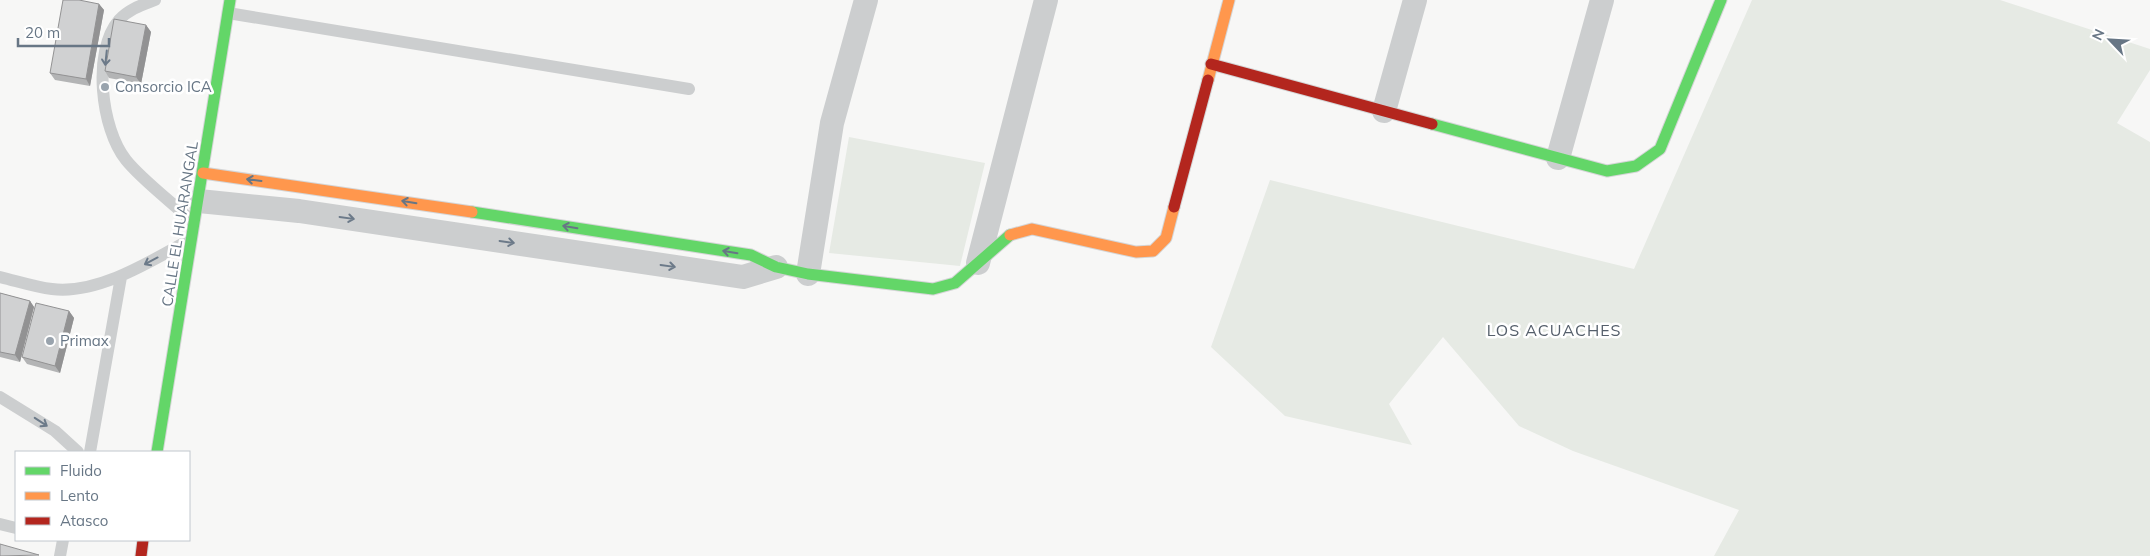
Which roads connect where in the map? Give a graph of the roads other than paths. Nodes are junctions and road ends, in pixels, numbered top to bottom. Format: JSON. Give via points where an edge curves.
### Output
{"nodes":[{"id":1,"x":156,"y":0,"type":"edge"},
{"id":2,"x":230,"y":0,"type":"edge"},
{"id":3,"x":866,"y":0,"type":"edge"},
{"id":4,"x":1046,"y":0,"type":"edge"},
{"id":5,"x":1229,"y":0,"type":"edge"},
{"id":6,"x":1415,"y":0,"type":"edge"},
{"id":7,"x":1602,"y":0,"type":"edge"},
{"id":8,"x":1720,"y":0,"type":"edge"},
{"id":9,"x":228,"y":13,"type":"junction"},
{"id":10,"x":1211,"y":64,"type":"junction"},
{"id":11,"x":689,"y":89,"type":"dead end"},
{"id":12,"x":1384,"y":111,"type":"junction"},
{"id":13,"x":1558,"y":158,"type":"junction"},
{"id":14,"x":203,"y":173,"type":"junction"},
{"id":15,"x":199,"y":201,"type":"junction"},
{"id":16,"x":196,"y":224,"type":"junction"},
{"id":17,"x":194,"y":238,"type":"junction"},
{"id":18,"x":978,"y":263,"type":"junction"},
{"id":19,"x":776,"y":267,"type":"junction"},
{"id":20,"x":808,"y":274,"type":"junction"},
{"id":21,"x":0,"y":277,"type":"edge"},
{"id":22,"x":121,"y":277,"type":"junction"},
{"id":23,"x":0,"y":397,"type":"edge"},
{"id":24,"x":77,"y":451,"type":"edge"},
{"id":25,"x":90,"y":451,"type":"edge"},
{"id":26,"x":158,"y":451,"type":"edge"},
{"id":27,"x":0,"y":524,"type":"edge"},
{"id":28,"x":15,"y":528,"type":"edge"},
{"id":29,"x":63,"y":541,"type":"edge"},
{"id":30,"x":143,"y":541,"type":"edge"},
{"id":31,"x":60,"y":556,"type":"edge"},
{"id":32,"x":141,"y":556,"type":"edge"}],
"edges":[{"from":1,"to":16,"type":"lane","one_way":true,"via":[[129,10],[118,22],[107,46],[104,112],[111,136],[126,161]]},
{"from":2,"to":9,"type":"street","name":"CALLE EL HUARANGAL"},
{"from":3,"to":20,"type":"street","via":[[832,123]]},
{"from":4,"to":18,"type":"street"},
{"from":5,"to":10,"type":"street"},
{"from":6,"to":12,"type":"street"},
{"from":7,"to":13,"type":"street"},
{"from":8,"to":13,"type":"street","via":[[1660,149],[1645,164],[1627,170],[1607,171]]},
{"from":9,"to":11,"type":"lane"},
{"from":9,"to":14,"type":"street","name":"CALLE EL HUARANGAL"},
{"from":10,"to":12,"type":"street"},
{"from":10,"to":18,"type":"street","via":[[1166,238],[1153,251],[1136,252],[1032,229],[1007,236]]},
{"from":12,"to":13,"type":"street"},
{"from":14,"to":15,"type":"street","name":"CALLE EL HUARANGAL"},
{"from":19,"to":14,"type":"street","one_way":true,"via":[[751,255]]},
{"from":15,"to":16,"type":"street","name":"CALLE EL HUARANGAL"},
{"from":15,"to":19,"type":"street","one_way":true,"via":[[298,211],[743,278]]},
{"from":16,"to":17,"type":"street","name":"CALLE EL HUARANGAL"},
{"from":17,"to":22,"type":"lane","one_way":true},
{"from":17,"to":26,"type":"street","name":"CALLE EL HUARANGAL"},
{"from":18,"to":20,"type":"street","via":[[955,282],[933,289]]},
{"from":19,"to":20,"type":"street"},
{"from":21,"to":22,"type":"lane","via":[[54,290]]},
{"from":22,"to":25,"type":"lane"},
{"from":23,"to":24,"type":"lane","one_way":true,"via":[[56,431]]},
{"from":27,"to":28,"type":"lane"},
{"from":29,"to":31,"type":"lane"},
{"from":30,"to":32,"type":"street"}]}
